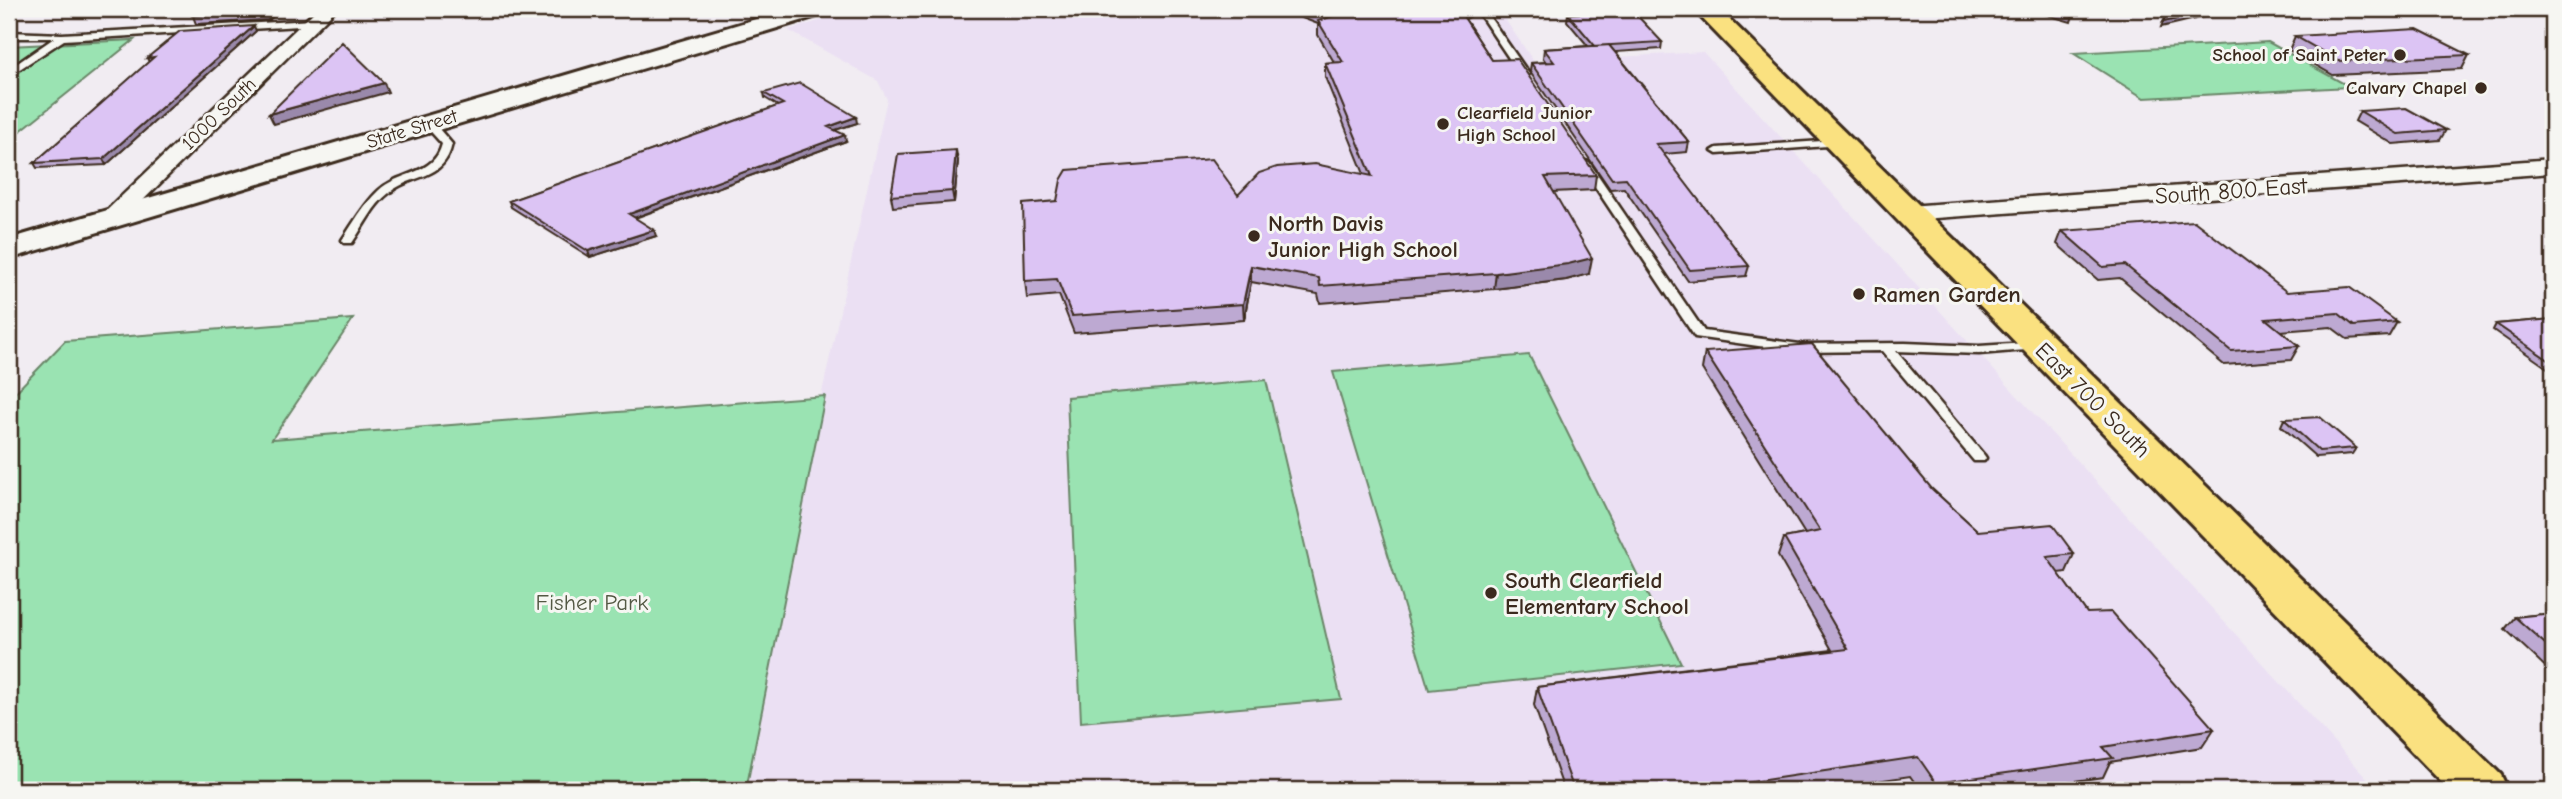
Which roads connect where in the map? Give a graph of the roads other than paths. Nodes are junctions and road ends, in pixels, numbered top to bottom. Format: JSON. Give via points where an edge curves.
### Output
{"nodes":[{"id":1,"x":815,"y":9,"type":"edge"},
{"id":2,"x":1480,"y":9,"type":"edge"},
{"id":3,"x":1705,"y":9,"type":"edge"},
{"id":4,"x":320,"y":16,"type":"edge"},
{"id":5,"x":9,"y":35,"type":"edge"},
{"id":6,"x":62,"y":37,"type":"junction"},
{"id":7,"x":9,"y":73,"type":"edge"},
{"id":8,"x":1533,"y":87,"type":"edge"},
{"id":9,"x":429,"y":124,"type":"junction"},
{"id":10,"x":1837,"y":143,"type":"junction"},
{"id":11,"x":1717,"y":151,"type":"dead end"},
{"id":12,"x":1578,"y":154,"type":"edge"},
{"id":13,"x":2548,"y":169,"type":"edge"},
{"id":14,"x":1908,"y":213,"type":"junction"},
{"id":15,"x":111,"y":219,"type":"junction"},
{"id":16,"x":348,"y":240,"type":"dead end"},
{"id":17,"x":9,"y":248,"type":"edge"},
{"id":18,"x":2038,"y":345,"type":"junction"},
{"id":19,"x":1885,"y":348,"type":"junction"},
{"id":20,"x":1979,"y":458,"type":"dead end"},
{"id":21,"x":2482,"y":790,"type":"edge"}],
"edges":[{"from":1,"to":9,"type":"main road","name":"State Street"},
{"from":2,"to":8,"type":"lane"},
{"from":3,"to":10,"type":"main road","name":"East 700 South"},
{"from":4,"to":6,"type":"lane"},
{"from":4,"to":15,"type":"street","name":"1000 South"},
{"from":5,"to":6,"type":"lane"},
{"from":6,"to":7,"type":"lane"},
{"from":9,"to":15,"type":"main road","name":"State Street"},
{"from":9,"to":16,"type":"lane","via":[[447,144],[446,150],[434,167],[385,191]]},
{"from":10,"to":11,"type":"lane"},
{"from":10,"to":14,"type":"main road","name":"East 700 South"},
{"from":12,"to":19,"type":"lane","via":[[1700,334],[1800,348]]},
{"from":13,"to":14,"type":"street","name":"South 800 East"},
{"from":14,"to":18,"type":"main road","name":"East 700 South"},
{"from":15,"to":17,"type":"main road","name":"State Street"},
{"from":18,"to":19,"type":"lane","via":[[1979,350]]},
{"from":18,"to":21,"type":"main road","name":"East 700 South"},
{"from":19,"to":20,"type":"lane"}]}
